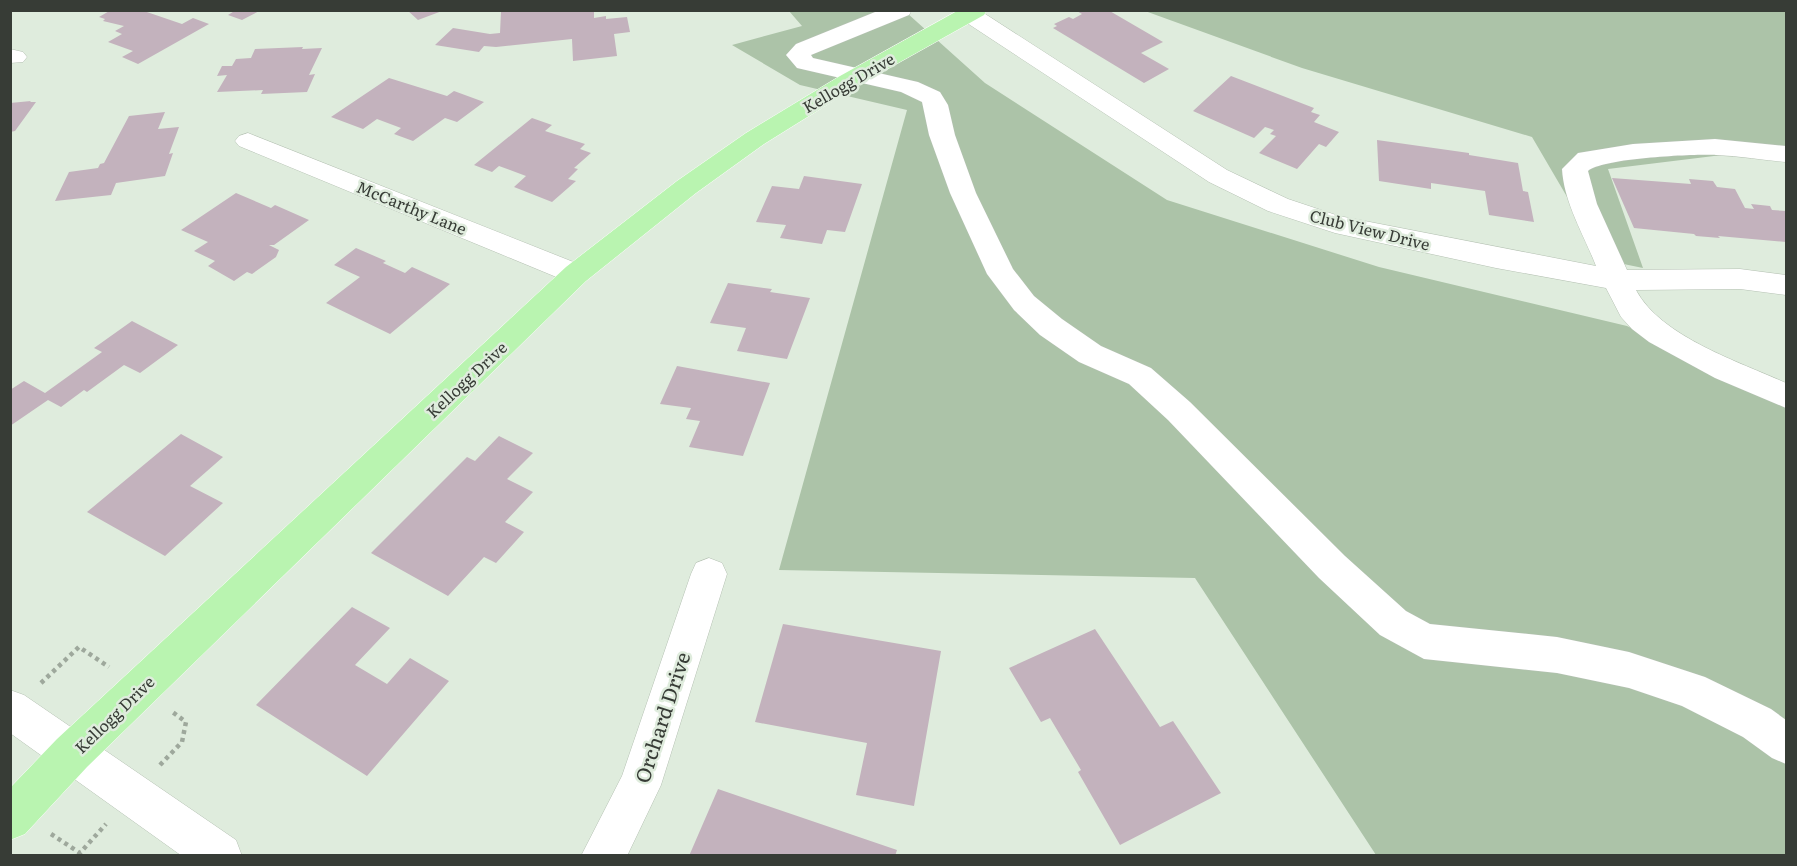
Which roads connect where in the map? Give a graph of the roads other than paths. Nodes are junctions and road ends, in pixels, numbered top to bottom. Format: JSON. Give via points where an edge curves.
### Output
{"nodes":[{"id":1,"x":901,"y":10,"type":"edge"},
{"id":2,"x":973,"y":13,"type":"edge"},
{"id":3,"x":859,"y":74,"type":"junction"},
{"id":4,"x":248,"y":141,"type":"dead end"},
{"id":5,"x":1786,"y":154,"type":"edge"},
{"id":6,"x":576,"y":274,"type":"junction"},
{"id":7,"x":1617,"y":279,"type":"junction"},
{"id":8,"x":1786,"y":285,"type":"edge"},
{"id":9,"x":1786,"y":396,"type":"edge"},
{"id":10,"x":709,"y":574,"type":"dead end"},
{"id":11,"x":10,"y":709,"type":"edge"},
{"id":12,"x":1786,"y":744,"type":"edge"},
{"id":13,"x":72,"y":753,"type":"junction"},
{"id":14,"x":10,"y":819,"type":"edge"},
{"id":15,"x":220,"y":855,"type":"edge"},
{"id":16,"x":603,"y":855,"type":"edge"}],
"edges":[{"from":1,"to":3,"type":"street","via":[[804,49],[798,56],[804,63]]},
{"from":2,"to":3,"type":"main road","name":"Kellogg Drive"},
{"from":2,"to":7,"type":"street","name":"Club View Drive","via":[[1218,176],[1278,205],[1335,224]]},
{"from":3,"to":6,"type":"main road","name":"Kellogg Drive","via":[[725,159]]},
{"from":3,"to":12,"type":"street","via":[[931,97],[963,193],[1001,274],[1024,303],[1090,354],[1140,376],[1393,623],[1424,641],[1557,655],[1629,670],[1691,690],[1757,723]]},
{"from":4,"to":6,"type":"street","name":"McCarthy Lane"},
{"from":5,"to":7,"type":"street","via":[[1715,147],[1587,159],[1575,169],[1575,178]]},
{"from":6,"to":13,"type":"main road","name":"Kellogg Drive"},
{"from":7,"to":8,"type":"street","name":"Club View Drive","via":[[1740,279]]},
{"from":7,"to":9,"type":"street","via":[[1632,309],[1649,327],[1674,343]]},
{"from":10,"to":16,"type":"street","name":"Orchard Drive","via":[[640,785]]},
{"from":11,"to":13,"type":"street"},
{"from":13,"to":14,"type":"main road","name":"Kellogg Drive"},
{"from":13,"to":15,"type":"street"}]}
